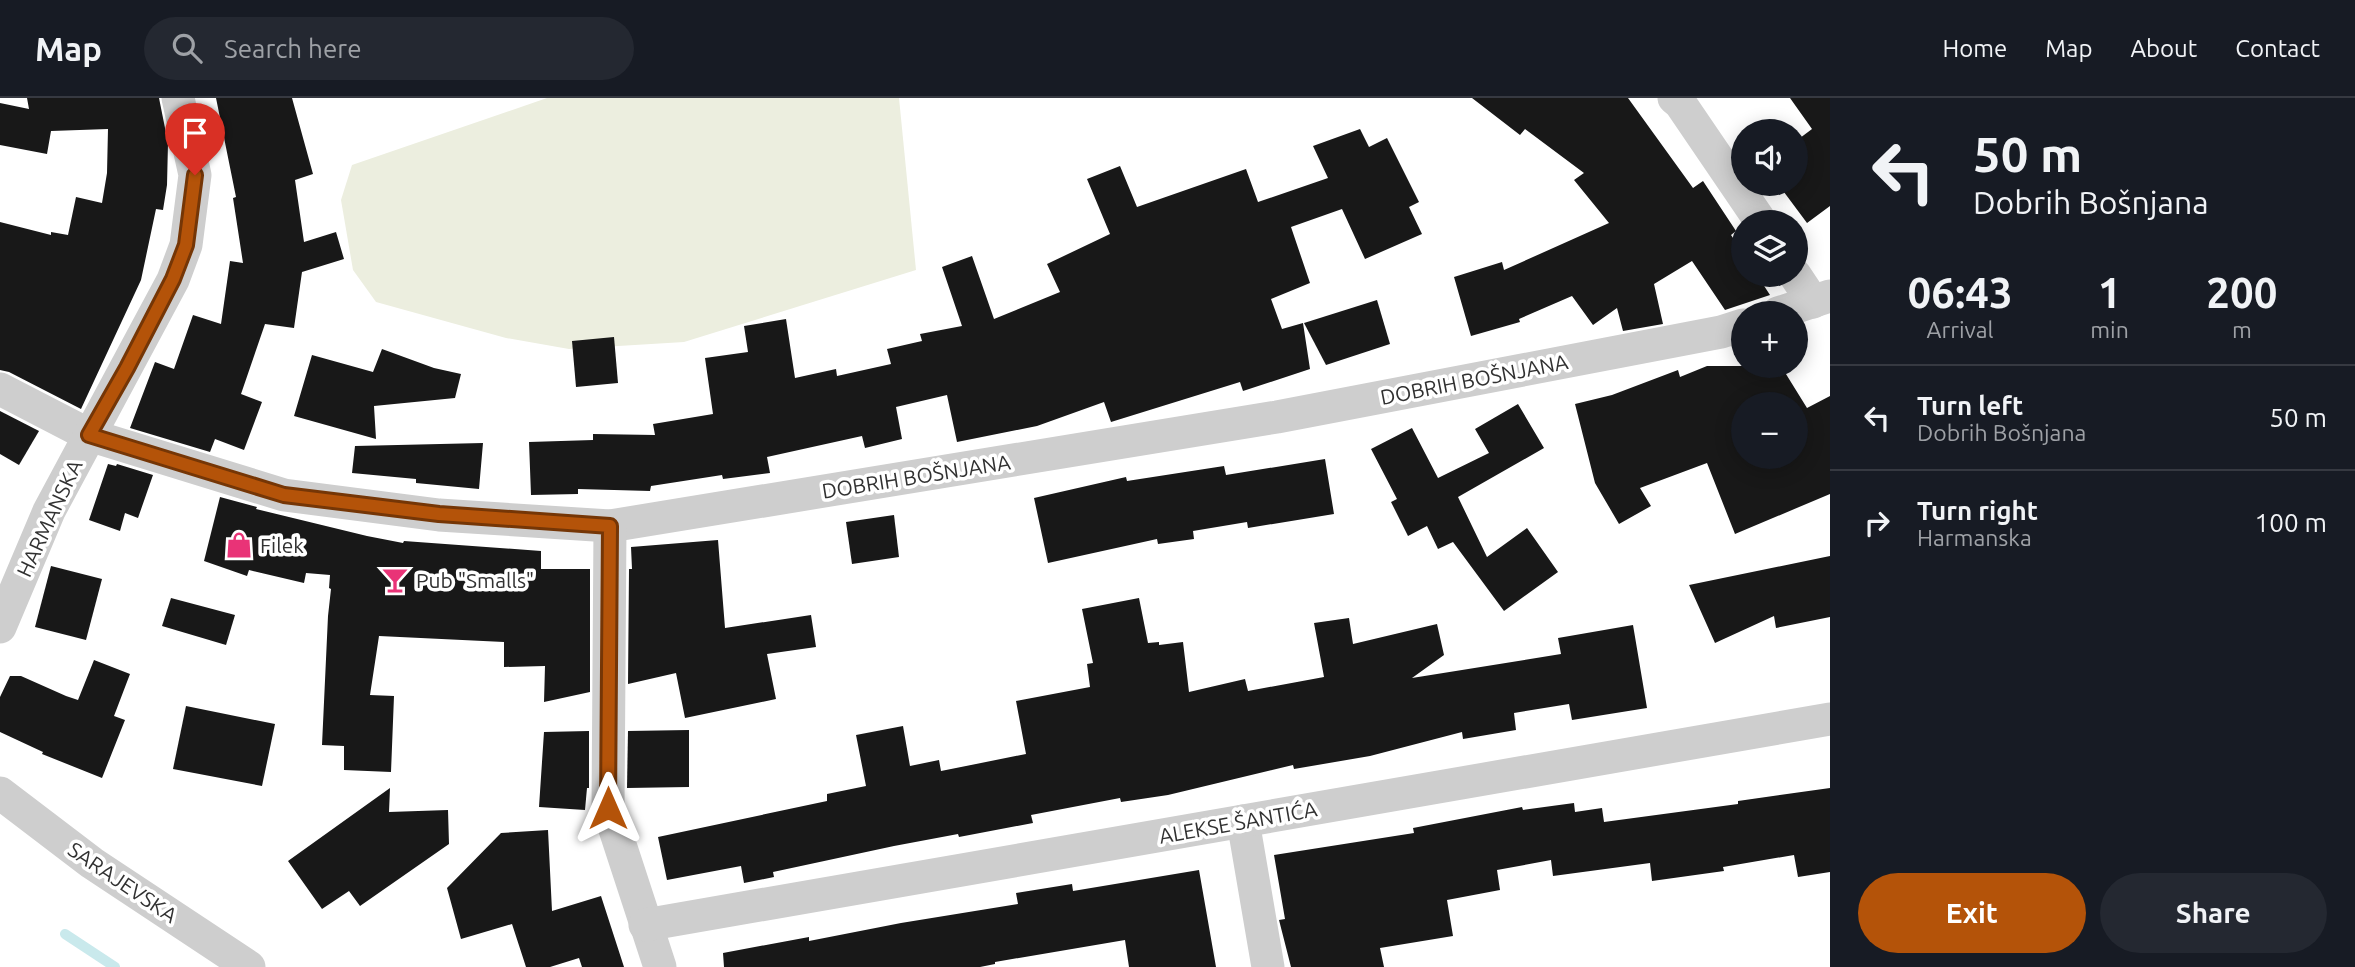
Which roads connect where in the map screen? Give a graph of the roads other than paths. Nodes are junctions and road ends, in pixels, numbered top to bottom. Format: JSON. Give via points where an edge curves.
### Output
{"nodes":[{"id":1,"x":178,"y":98,"type":"edge"},
{"id":2,"x":1674,"y":98,"type":"edge"},
{"id":3,"x":1753,"y":210,"type":"edge"},
{"id":4,"x":1813,"y":291,"type":"edge"},
{"id":5,"x":1797,"y":301,"type":"edge"},
{"id":6,"x":1731,"y":329,"type":"edge"},
{"id":7,"x":0,"y":389,"type":"edge"},
{"id":8,"x":89,"y":435,"type":"junction"},
{"id":9,"x":610,"y":526,"type":"junction"},
{"id":10,"x":0,"y":627,"type":"edge"},
{"id":11,"x":1830,"y":719,"type":"edge"},
{"id":12,"x":0,"y":793,"type":"edge"},
{"id":13,"x":1243,"y":821,"type":"junction"},
{"id":14,"x":645,"y":925,"type":"junction"},
{"id":15,"x":249,"y":967,"type":"edge"},
{"id":16,"x":660,"y":967,"type":"edge"},
{"id":17,"x":1268,"y":967,"type":"edge"}],
"edges":[{"from":1,"to":8,"type":"street","name":"HARMANSKA","via":[[195,175],[186,245],[173,279]]},
{"from":2,"to":3,"type":"street"},
{"from":4,"to":5,"type":"street"},
{"from":6,"to":9,"type":"street","name":"DOBRIH BOŠNJANA","via":[[1277,417]]},
{"from":7,"to":8,"type":"street","name":"DOBRIH BOŠNJANA"},
{"from":8,"to":9,"type":"street","name":"DOBRIH BOŠNJANA","via":[[284,495],[439,514]]},
{"from":8,"to":10,"type":"street","name":"HARMANSKA","via":[[48,511]]},
{"from":9,"to":14,"type":"street","via":[[608,808]]},
{"from":11,"to":13,"type":"street","name":"ALEKSE ŠANTIĆA"},
{"from":12,"to":15,"type":"street","name":"SARAJEVSKA","via":[[92,863]]},
{"from":13,"to":14,"type":"street","name":"ALEKSE ŠANTIĆA"},
{"from":13,"to":17,"type":"street"},
{"from":14,"to":16,"type":"street"}]}
